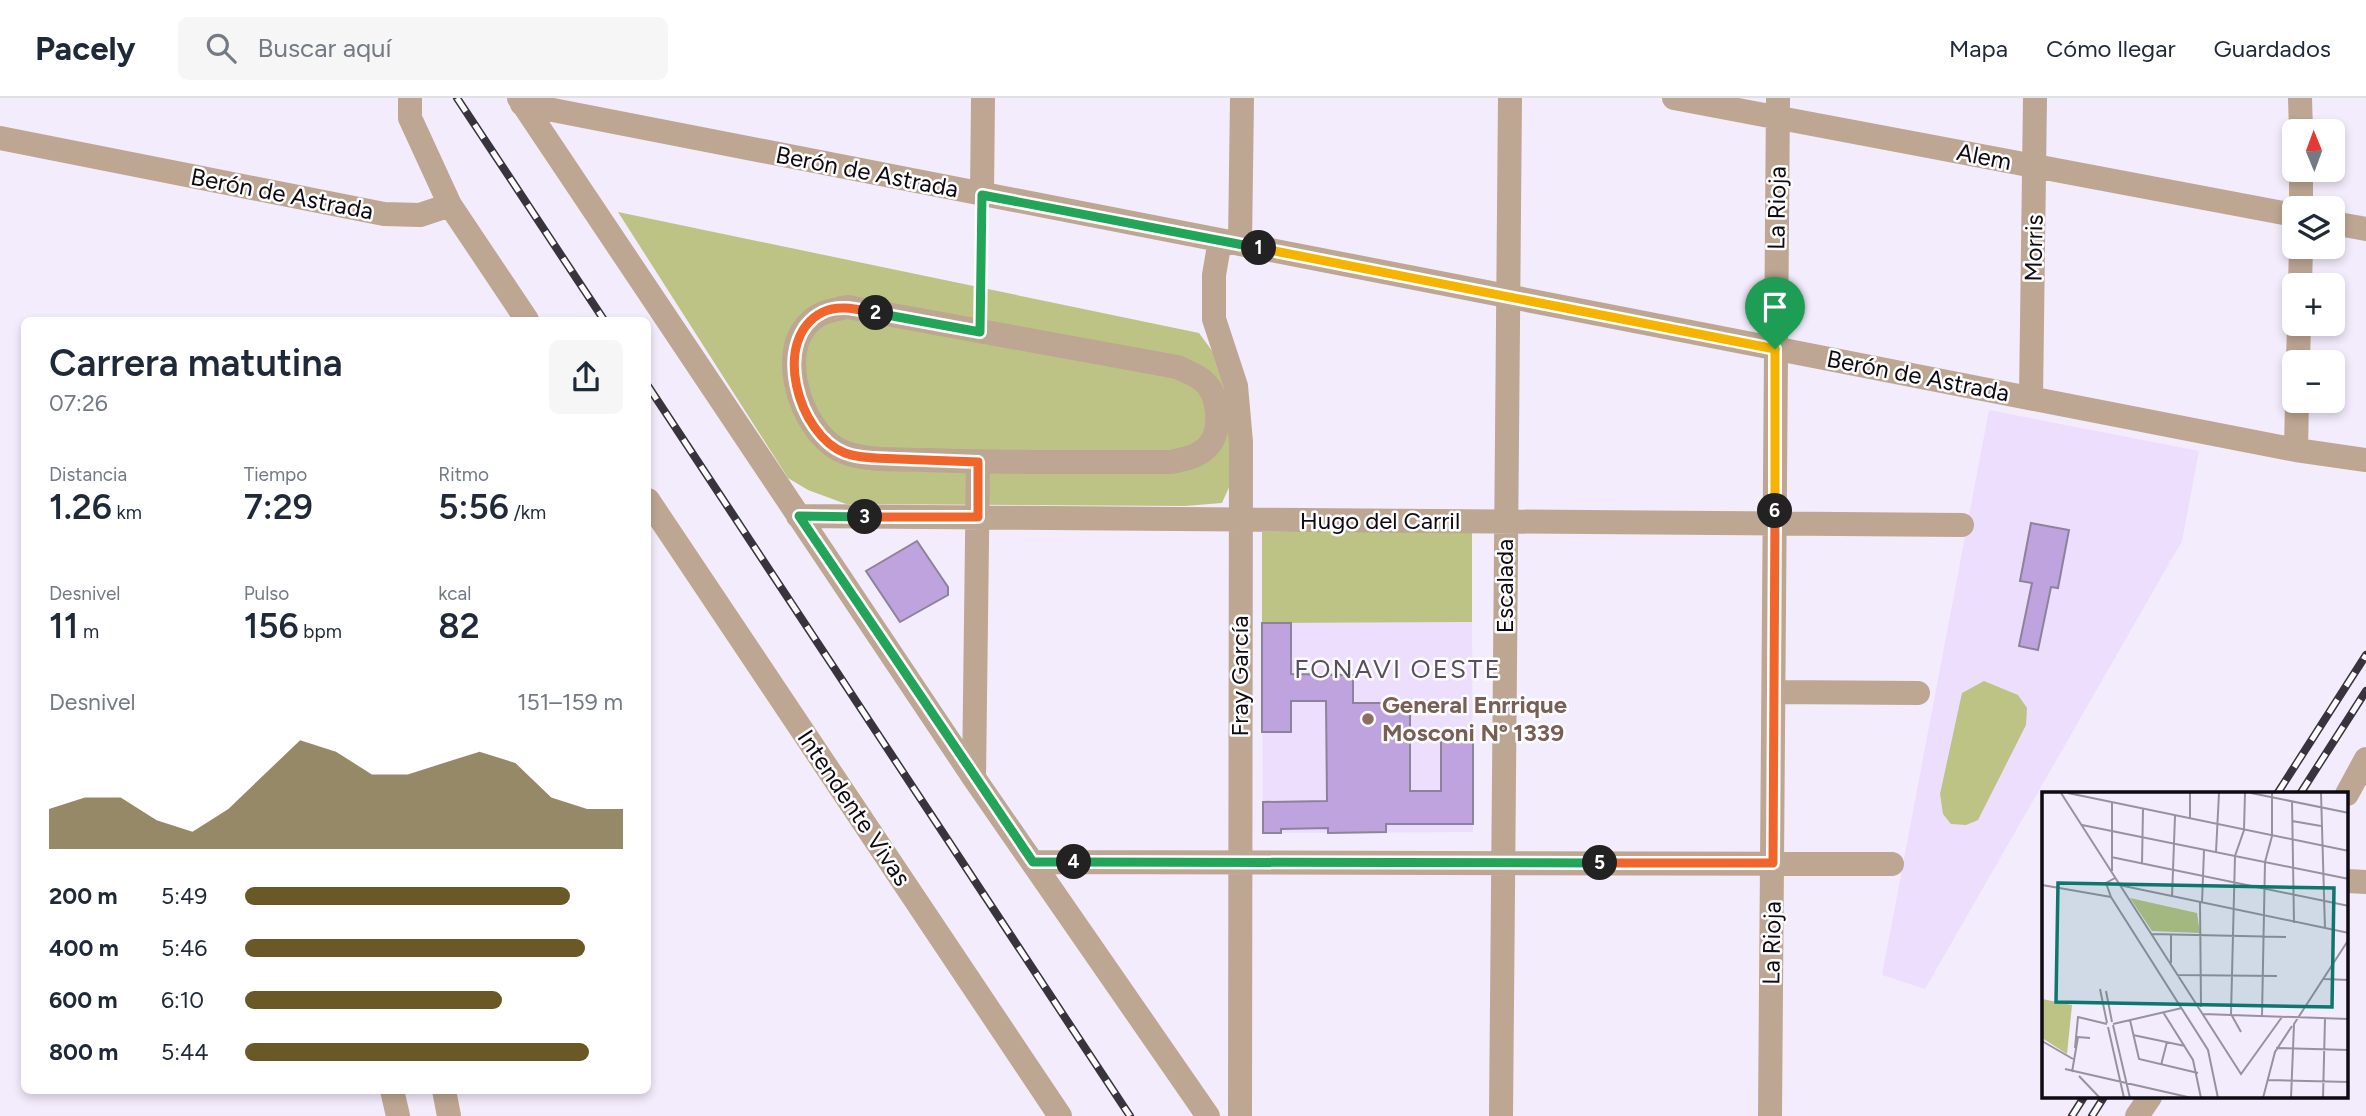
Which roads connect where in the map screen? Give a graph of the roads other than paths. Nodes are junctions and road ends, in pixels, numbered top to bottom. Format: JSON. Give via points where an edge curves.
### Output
{"nodes":[{"id":1,"x":410,"y":98,"type":"edge"},
{"id":2,"x":983,"y":98,"type":"edge"},
{"id":3,"x":1242,"y":98,"type":"edge"},
{"id":4,"x":1510,"y":98,"type":"edge"},
{"id":5,"x":1674,"y":98,"type":"edge"},
{"id":6,"x":2035,"y":98,"type":"edge"},
{"id":7,"x":2300,"y":98,"type":"edge"},
{"id":8,"x":521,"y":101,"type":"edge"},
{"id":9,"x":1778,"y":108,"type":"edge"},
{"id":10,"x":2301,"y":119,"type":"edge"},
{"id":11,"x":0,"y":138,"type":"edge"},
{"id":12,"x":2036,"y":167,"type":"junction"},
{"id":13,"x":982,"y":195,"type":"junction"},
{"id":14,"x":450,"y":205,"type":"junction"},
{"id":15,"x":2282,"y":213,"type":"edge"},
{"id":16,"x":2345,"y":225,"type":"edge"},
{"id":17,"x":2366,"y":229,"type":"edge"},
{"id":18,"x":1230,"y":242,"type":"junction"},
{"id":19,"x":1508,"y":296,"type":"junction"},
{"id":20,"x":525,"y":317,"type":"edge"},
{"id":21,"x":1775,"y":349,"type":"junction"},
{"id":22,"x":2031,"y":398,"type":"junction"},
{"id":23,"x":2297,"y":413,"type":"edge"},
{"id":24,"x":2296,"y":450,"type":"junction"},
{"id":25,"x":2366,"y":460,"type":"edge"},
{"id":26,"x":978,"y":462,"type":"junction"},
{"id":27,"x":651,"y":504,"type":"edge"},
{"id":28,"x":799,"y":516,"type":"junction"},
{"id":29,"x":978,"y":517,"type":"junction"},
{"id":30,"x":1240,"y":520,"type":"junction"},
{"id":31,"x":1505,"y":522,"type":"junction"},
{"id":32,"x":1775,"y":524,"type":"junction"},
{"id":33,"x":1962,"y":525,"type":"dead end"},
{"id":34,"x":1774,"y":692,"type":"junction"},
{"id":35,"x":1918,"y":693,"type":"dead end"},
{"id":36,"x":2366,"y":759,"type":"edge"},
{"id":37,"x":974,"y":778,"type":"junction"},
{"id":38,"x":2348,"y":792,"type":"edge"},
{"id":39,"x":1033,"y":862,"type":"junction"},
{"id":40,"x":1240,"y":862,"type":"junction"},
{"id":41,"x":1503,"y":863,"type":"junction"},
{"id":42,"x":1773,"y":863,"type":"junction"},
{"id":43,"x":1892,"y":864,"type":"dead end"},
{"id":44,"x":2348,"y":881,"type":"edge"},
{"id":45,"x":2366,"y":881,"type":"edge"},
{"id":46,"x":393,"y":1094,"type":"edge"},
{"id":47,"x":445,"y":1094,"type":"edge"},
{"id":48,"x":2149,"y":1098,"type":"edge"},
{"id":49,"x":398,"y":1116,"type":"edge"},
{"id":50,"x":449,"y":1116,"type":"edge"},
{"id":51,"x":1059,"y":1116,"type":"edge"},
{"id":52,"x":1208,"y":1116,"type":"edge"},
{"id":53,"x":1240,"y":1116,"type":"edge"},
{"id":54,"x":1501,"y":1116,"type":"edge"},
{"id":55,"x":1770,"y":1116,"type":"edge"},
{"id":56,"x":2137,"y":1116,"type":"edge"}],
"edges":[{"from":1,"to":14,"type":"street","via":[[410,118]]},
{"from":2,"to":13,"type":"street"},
{"from":3,"to":18,"type":"street","name":"Fray García"},
{"from":4,"to":19,"type":"street","name":"Escalada"},
{"from":5,"to":9,"type":"street","name":"Alem"},
{"from":6,"to":12,"type":"street","name":"Morris"},
{"from":7,"to":10,"type":"street"},
{"from":8,"to":13,"type":"street","name":"Berón de Astrada"},
{"from":8,"to":28,"type":"street"},
{"from":9,"to":12,"type":"street","name":"Alem"},
{"from":9,"to":21,"type":"street","name":"La Rioja"},
{"from":11,"to":14,"type":"street","name":"Berón de Astrada","via":[[384,214],[421,215]]},
{"from":12,"to":15,"type":"street","name":"Alem"},
{"from":12,"to":22,"type":"street","name":"Morris"},
{"from":13,"to":18,"type":"street","name":"Berón de Astrada"},
{"from":14,"to":20,"type":"street"},
{"from":16,"to":17,"type":"street"},
{"from":18,"to":19,"type":"street","name":"Berón de Astrada"},
{"from":18,"to":30,"type":"street","name":"Fray García","via":[[1214,275],[1214,319],[1236,386]]},
{"from":19,"to":21,"type":"street","name":"Berón de Astrada"},
{"from":19,"to":31,"type":"street","name":"Escalada"},
{"from":21,"to":22,"type":"street","name":"Berón de Astrada"},
{"from":21,"to":32,"type":"street","name":"La Rioja"},
{"from":22,"to":24,"type":"street","name":"Berón de Astrada"},
{"from":23,"to":24,"type":"street"},
{"from":24,"to":25,"type":"street","name":"Berón de Astrada"},
{"from":26,"to":26,"type":"street","via":[[1171,461],[1192,457],[1210,444],[1217,422],[1216,399],[1203,380],[1177,367],[848,307],[824,312],[805,326],[795,350],[795,381],[805,412],[824,438],[844,453]]},
{"from":26,"to":29,"type":"street"},
{"from":27,"to":51,"type":"street","name":"Intendente Vivas"},
{"from":28,"to":29,"type":"street","name":"Hugo del Carril"},
{"from":28,"to":37,"type":"street"},
{"from":29,"to":30,"type":"street","name":"Hugo del Carril"},
{"from":29,"to":37,"type":"street"},
{"from":30,"to":31,"type":"street","name":"Hugo del Carril"},
{"from":30,"to":40,"type":"street","name":"Fray García"},
{"from":31,"to":32,"type":"street","name":"Hugo del Carril"},
{"from":31,"to":41,"type":"street","name":"Escalada"},
{"from":32,"to":33,"type":"street","name":"Hugo del Carril"},
{"from":32,"to":34,"type":"street","name":"La Rioja"},
{"from":34,"to":35,"type":"street"},
{"from":34,"to":42,"type":"street","name":"La Rioja"},
{"from":36,"to":38,"type":"street"},
{"from":37,"to":39,"type":"street"},
{"from":39,"to":40,"type":"street"},
{"from":39,"to":52,"type":"street"},
{"from":40,"to":41,"type":"street"},
{"from":40,"to":53,"type":"street","name":"Fray García"},
{"from":41,"to":42,"type":"street"},
{"from":41,"to":54,"type":"street","name":"Escalada"},
{"from":42,"to":43,"type":"street"},
{"from":42,"to":55,"type":"street","name":"La Rioja"},
{"from":44,"to":45,"type":"street"},
{"from":46,"to":49,"type":"street"},
{"from":47,"to":50,"type":"street"},
{"from":48,"to":56,"type":"street"}]}
